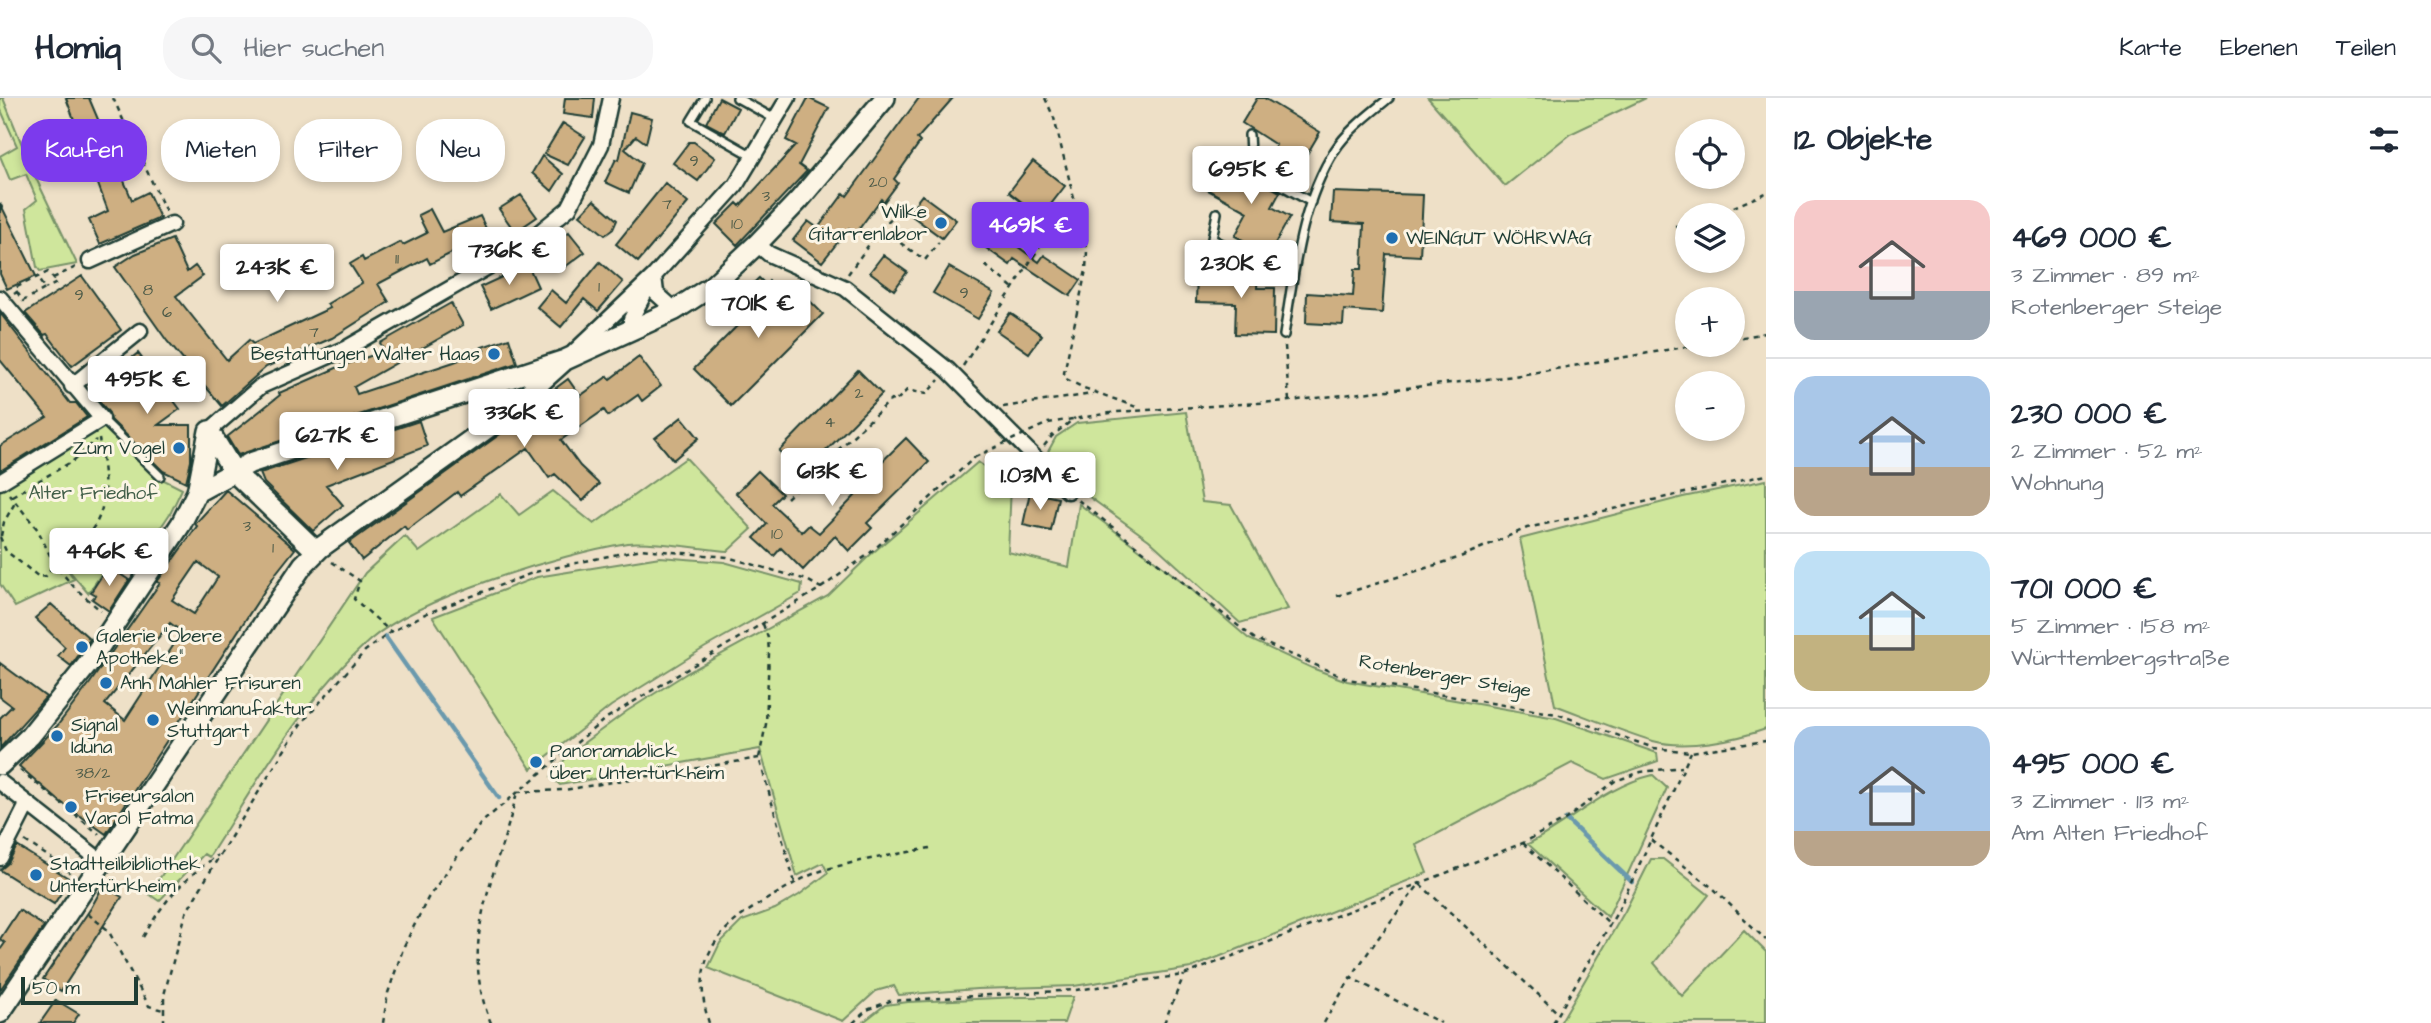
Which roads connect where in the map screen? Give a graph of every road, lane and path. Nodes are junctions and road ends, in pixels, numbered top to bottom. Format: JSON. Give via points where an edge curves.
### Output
{"nodes":[{"id":1,"x":113,"y":98,"type":"edge"},
{"id":2,"x":611,"y":98,"type":"edge"},
{"id":3,"x":705,"y":98,"type":"edge"},
{"id":4,"x":737,"y":98,"type":"edge"},
{"id":5,"x":788,"y":98,"type":"edge"},
{"id":6,"x":885,"y":98,"type":"edge"},
{"id":7,"x":1045,"y":98,"type":"edge"},
{"id":8,"x":1389,"y":98,"type":"edge"},
{"id":9,"x":775,"y":119,"type":"junction"},
{"id":10,"x":1249,"y":135,"type":"dead end"},
{"id":11,"x":753,"y":156,"type":"junction"},
{"id":12,"x":1766,"y":193,"type":"edge"},
{"id":13,"x":1311,"y":202,"type":"junction"},
{"id":14,"x":1743,"y":203,"type":"edge"},
{"id":15,"x":901,"y":209,"type":"dead end"},
{"id":16,"x":1217,"y":213,"type":"dead end"},
{"id":17,"x":172,"y":224,"type":"joint"},
{"id":18,"x":1011,"y":225,"type":"dead end"},
{"id":19,"x":880,"y":229,"type":"junction"},
{"id":20,"x":939,"y":242,"type":"dead end"},
{"id":21,"x":757,"y":244,"type":"junction"},
{"id":22,"x":90,"y":261,"type":"joint"},
{"id":23,"x":985,"y":265,"type":"dead end"},
{"id":24,"x":654,"y":276,"type":"junction"},
{"id":25,"x":37,"y":278,"type":"junction"},
{"id":26,"x":53,"y":278,"type":"junction"},
{"id":27,"x":1293,"y":279,"type":"junction"},
{"id":28,"x":839,"y":285,"type":"junction"},
{"id":29,"x":1013,"y":288,"type":"junction"},
{"id":30,"x":45,"y":289,"type":"junction"},
{"id":31,"x":17,"y":292,"type":"junction"},
{"id":32,"x":0,"y":299,"type":"edge"},
{"id":33,"x":675,"y":310,"type":"junction"},
{"id":34,"x":140,"y":331,"type":"dead end"},
{"id":35,"x":631,"y":332,"type":"junction"},
{"id":36,"x":1766,"y":333,"type":"edge"},
{"id":37,"x":1284,"y":335,"type":"joint"},
{"id":38,"x":1745,"y":337,"type":"edge"},
{"id":39,"x":1675,"y":349,"type":"edge"},
{"id":40,"x":565,"y":360,"type":"junction"},
{"id":41,"x":952,"y":374,"type":"junction"},
{"id":42,"x":485,"y":385,"type":"junction"},
{"id":43,"x":72,"y":386,"type":"junction"},
{"id":44,"x":1096,"y":393,"type":"junction"},
{"id":45,"x":1289,"y":401,"type":"junction"},
{"id":46,"x":1006,"y":404,"type":"dead end"},
{"id":47,"x":1143,"y":410,"type":"junction"},
{"id":48,"x":1076,"y":417,"type":"junction"},
{"id":49,"x":496,"y":422,"type":"junction"},
{"id":50,"x":98,"y":427,"type":"junction"},
{"id":51,"x":209,"y":431,"type":"junction"},
{"id":52,"x":1039,"y":463,"type":"junction"},
{"id":53,"x":234,"y":472,"type":"junction"},
{"id":54,"x":160,"y":475,"type":"dead end"},
{"id":55,"x":1766,"y":475,"type":"edge"},
{"id":56,"x":1,"y":485,"type":"edge"},
{"id":57,"x":1068,"y":491,"type":"joint"},
{"id":58,"x":198,"y":492,"type":"junction"},
{"id":59,"x":11,"y":496,"type":"junction"},
{"id":60,"x":788,"y":498,"type":"dead end"},
{"id":61,"x":16,"y":501,"type":"junction"},
{"id":62,"x":0,"y":537,"type":"edge"},
{"id":63,"x":316,"y":551,"type":"junction"},
{"id":64,"x":53,"y":562,"type":"junction"},
{"id":65,"x":821,"y":588,"type":"junction"},
{"id":66,"x":1337,"y":596,"type":"dead end"},
{"id":67,"x":763,"y":623,"type":"junction"},
{"id":68,"x":116,"y":624,"type":"junction"},
{"id":69,"x":391,"y":632,"type":"junction"},
{"id":70,"x":1766,"y":741,"type":"edge"},
{"id":71,"x":1691,"y":752,"type":"junction"},
{"id":72,"x":759,"y":758,"type":"junction"},
{"id":73,"x":3,"y":762,"type":"edge"},
{"id":74,"x":1682,"y":767,"type":"junction"},
{"id":75,"x":0,"y":782,"type":"edge"},
{"id":76,"x":517,"y":792,"type":"junction"},
{"id":77,"x":27,"y":805,"type":"junction"},
{"id":78,"x":13,"y":834,"type":"junction"},
{"id":79,"x":1651,"y":840,"type":"junction"},
{"id":80,"x":115,"y":844,"type":"junction"},
{"id":81,"x":1523,"y":844,"type":"junction"},
{"id":82,"x":930,"y":848,"type":"dead end"},
{"id":83,"x":221,"y":853,"type":"junction"},
{"id":84,"x":0,"y":858,"type":"edge"},
{"id":85,"x":102,"y":862,"type":"junction"},
{"id":86,"x":795,"y":883,"type":"junction"},
{"id":87,"x":1420,"y":884,"type":"junction"},
{"id":88,"x":86,"y":886,"type":"junction"},
{"id":89,"x":74,"y":905,"type":"junction"},
{"id":90,"x":1611,"y":925,"type":"junction"},
{"id":91,"x":143,"y":937,"type":"dead end"},
{"id":92,"x":1766,"y":940,"type":"edge"},
{"id":93,"x":1184,"y":975,"type":"junction"},
{"id":94,"x":1349,"y":977,"type":"junction"},
{"id":95,"x":163,"y":1010,"type":"junction"},
{"id":96,"x":0,"y":1013,"type":"edge"},
{"id":97,"x":1559,"y":1014,"type":"junction"},
{"id":98,"x":164,"y":1023,"type":"edge"},
{"id":99,"x":383,"y":1023,"type":"edge"},
{"id":100,"x":491,"y":1023,"type":"edge"},
{"id":101,"x":709,"y":1023,"type":"edge"},
{"id":102,"x":853,"y":1023,"type":"edge"},
{"id":103,"x":1164,"y":1023,"type":"edge"},
{"id":104,"x":1324,"y":1023,"type":"edge"},
{"id":105,"x":1441,"y":1023,"type":"edge"},
{"id":106,"x":1553,"y":1023,"type":"edge"}],
"edges":[{"from":1,"to":17,"type":"path"},
{"from":2,"to":51,"type":"street","via":[[601,145],[569,208],[519,249],[345,349],[261,386]]},
{"from":3,"to":11,"type":"lane","via":[[691,121]]},
{"from":4,"to":9,"type":"lane"},
{"from":5,"to":9,"type":"street"},
{"from":6,"to":21,"type":"street"},
{"from":7,"to":44,"type":"path","via":[[1087,251],[1064,373],[1066,379]]},
{"from":8,"to":13,"type":"lane","via":[[1336,148]]},
{"from":9,"to":11,"type":"street"},
{"from":10,"to":13,"type":"lane","via":[[1251,168]]},
{"from":11,"to":24,"type":"street","via":[[736,185]]},
{"from":12,"to":14,"type":"path"},
{"from":13,"to":27,"type":"lane"},
{"from":15,"to":19,"type":"path"},
{"from":16,"to":27,"type":"lane","via":[[1212,239]]},
{"from":17,"to":22,"type":"street"},
{"from":18,"to":29,"type":"path","via":[[1041,245]]},
{"from":19,"to":20,"type":"path","via":[[925,260]]},
{"from":19,"to":28,"type":"path"},
{"from":21,"to":28,"type":"street","via":[[769,254]]},
{"from":21,"to":33,"type":"street","via":[[712,286]]},
{"from":22,"to":26,"type":"path"},
{"from":23,"to":29,"type":"path"},
{"from":24,"to":33,"type":"street","via":[[656,293]]},
{"from":24,"to":35,"type":"street","via":[[631,319]]},
{"from":24,"to":40,"type":"street"},
{"from":25,"to":26,"type":"path","via":[[48,272]]},
{"from":25,"to":30,"type":"path"},
{"from":25,"to":31,"type":"path","via":[[15,288]]},
{"from":26,"to":30,"type":"path","via":[[57,284]]},
{"from":27,"to":37,"type":"lane"},
{"from":28,"to":41,"type":"street"},
{"from":29,"to":41,"type":"path"},
{"from":30,"to":31,"type":"path","via":[[23,302]]},
{"from":31,"to":32,"type":"path"},
{"from":32,"to":43,"type":"street"},
{"from":33,"to":35,"type":"street"},
{"from":34,"to":43,"type":"street"},
{"from":35,"to":40,"type":"street"},
{"from":36,"to":38,"type":"path"},
{"from":37,"to":45,"type":"path"},
{"from":39,"to":45,"type":"path","via":[[1514,376]]},
{"from":40,"to":42,"type":"street"},
{"from":40,"to":49,"type":"street"},
{"from":41,"to":52,"type":"street"},
{"from":41,"to":60,"type":"path","via":[[926,394],[906,390],[895,402],[891,400]]},
{"from":42,"to":49,"type":"street","via":[[496,392],[501,403]]},
{"from":42,"to":53,"type":"street"},
{"from":43,"to":50,"type":"street"},
{"from":44,"to":46,"type":"path"},
{"from":44,"to":47,"type":"path"},
{"from":45,"to":47,"type":"path"},
{"from":47,"to":48,"type":"path"},
{"from":48,"to":52,"type":"path","via":[[1044,444]]},
{"from":48,"to":65,"type":"path","bridge":true,"via":[[1048,424],[975,457],[869,554]]},
{"from":49,"to":63,"type":"street"},
{"from":50,"to":54,"type":"lane"},
{"from":50,"to":56,"type":"street"},
{"from":50,"to":59,"type":"path","via":[[93,446]]},
{"from":50,"to":64,"type":"path","via":[[104,498],[98,517],[88,533]]},
{"from":51,"to":53,"type":"street"},
{"from":51,"to":58,"type":"street"},
{"from":52,"to":57,"type":"street"},
{"from":53,"to":58,"type":"street"},
{"from":53,"to":63,"type":"street"},
{"from":55,"to":66,"type":"path","via":[[1527,528],[1458,558]]},
{"from":56,"to":59,"type":"path"},
{"from":57,"to":71,"type":"path","name":"Rotenberger Steige","via":[[1255,639],[1348,679],[1557,714],[1654,747]]},
{"from":58,"to":68,"type":"street"},
{"from":59,"to":61,"type":"path"},
{"from":61,"to":62,"type":"path"},
{"from":61,"to":64,"type":"path","via":[[38,530]]},
{"from":62,"to":64,"type":"path","via":[[6,551],[39,577],[46,576]]},
{"from":63,"to":69,"type":"path","via":[[360,581],[354,599]]},
{"from":63,"to":80,"type":"street"},
{"from":64,"to":68,"type":"path"},
{"from":65,"to":67,"type":"path"},
{"from":65,"to":69,"type":"path","via":[[727,557],[641,549],[535,572],[425,614]]},
{"from":67,"to":72,"type":"path","via":[[769,653],[766,724]]},
{"from":67,"to":76,"type":"path","via":[[605,719]]},
{"from":68,"to":73,"type":"street","via":[[30,736]]},
{"from":69,"to":83,"type":"path","via":[[365,651],[300,725]]},
{"from":70,"to":71,"type":"path","name":"Rotenberger Steige"},
{"from":71,"to":74,"type":"path"},
{"from":72,"to":76,"type":"path","via":[[564,790]]},
{"from":72,"to":86,"type":"path"},
{"from":73,"to":80,"type":"path"},
{"from":74,"to":79,"type":"path"},
{"from":74,"to":81,"type":"path","via":[[1615,781],[1566,820]]},
{"from":75,"to":77,"type":"street"},
{"from":76,"to":99,"type":"path","via":[[481,823],[428,898],[395,967]]},
{"from":76,"to":100,"type":"path","via":[[481,914],[478,939],[480,991]]},
{"from":77,"to":78,"type":"street"},
{"from":77,"to":85,"type":"street"},
{"from":78,"to":84,"type":"street"},
{"from":78,"to":88,"type":"path"},
{"from":79,"to":90,"type":"path"},
{"from":79,"to":92,"type":"path","via":[[1714,889]]},
{"from":80,"to":85,"type":"street"},
{"from":81,"to":87,"type":"path"},
{"from":81,"to":90,"type":"path"},
{"from":82,"to":86,"type":"path","via":[[823,871]]},
{"from":83,"to":91,"type":"path","via":[[188,876],[163,903]]},
{"from":83,"to":95,"type":"path","via":[[186,913]]},
{"from":85,"to":88,"type":"street"},
{"from":86,"to":101,"type":"path","via":[[736,920],[715,939],[702,975]]},
{"from":87,"to":93,"type":"path"},
{"from":87,"to":94,"type":"path"},
{"from":87,"to":97,"type":"path"},
{"from":88,"to":89,"type":"street"},
{"from":89,"to":95,"type":"path","via":[[108,930],[149,1006]]},
{"from":89,"to":96,"type":"street"},
{"from":90,"to":97,"type":"path"},
{"from":93,"to":102,"type":"path","via":[[1076,990],[890,1001],[867,1010]]},
{"from":93,"to":103,"type":"path"},
{"from":94,"to":104,"type":"path"},
{"from":94,"to":105,"type":"path"},
{"from":95,"to":98,"type":"path"},
{"from":97,"to":106,"type":"path"}]}
